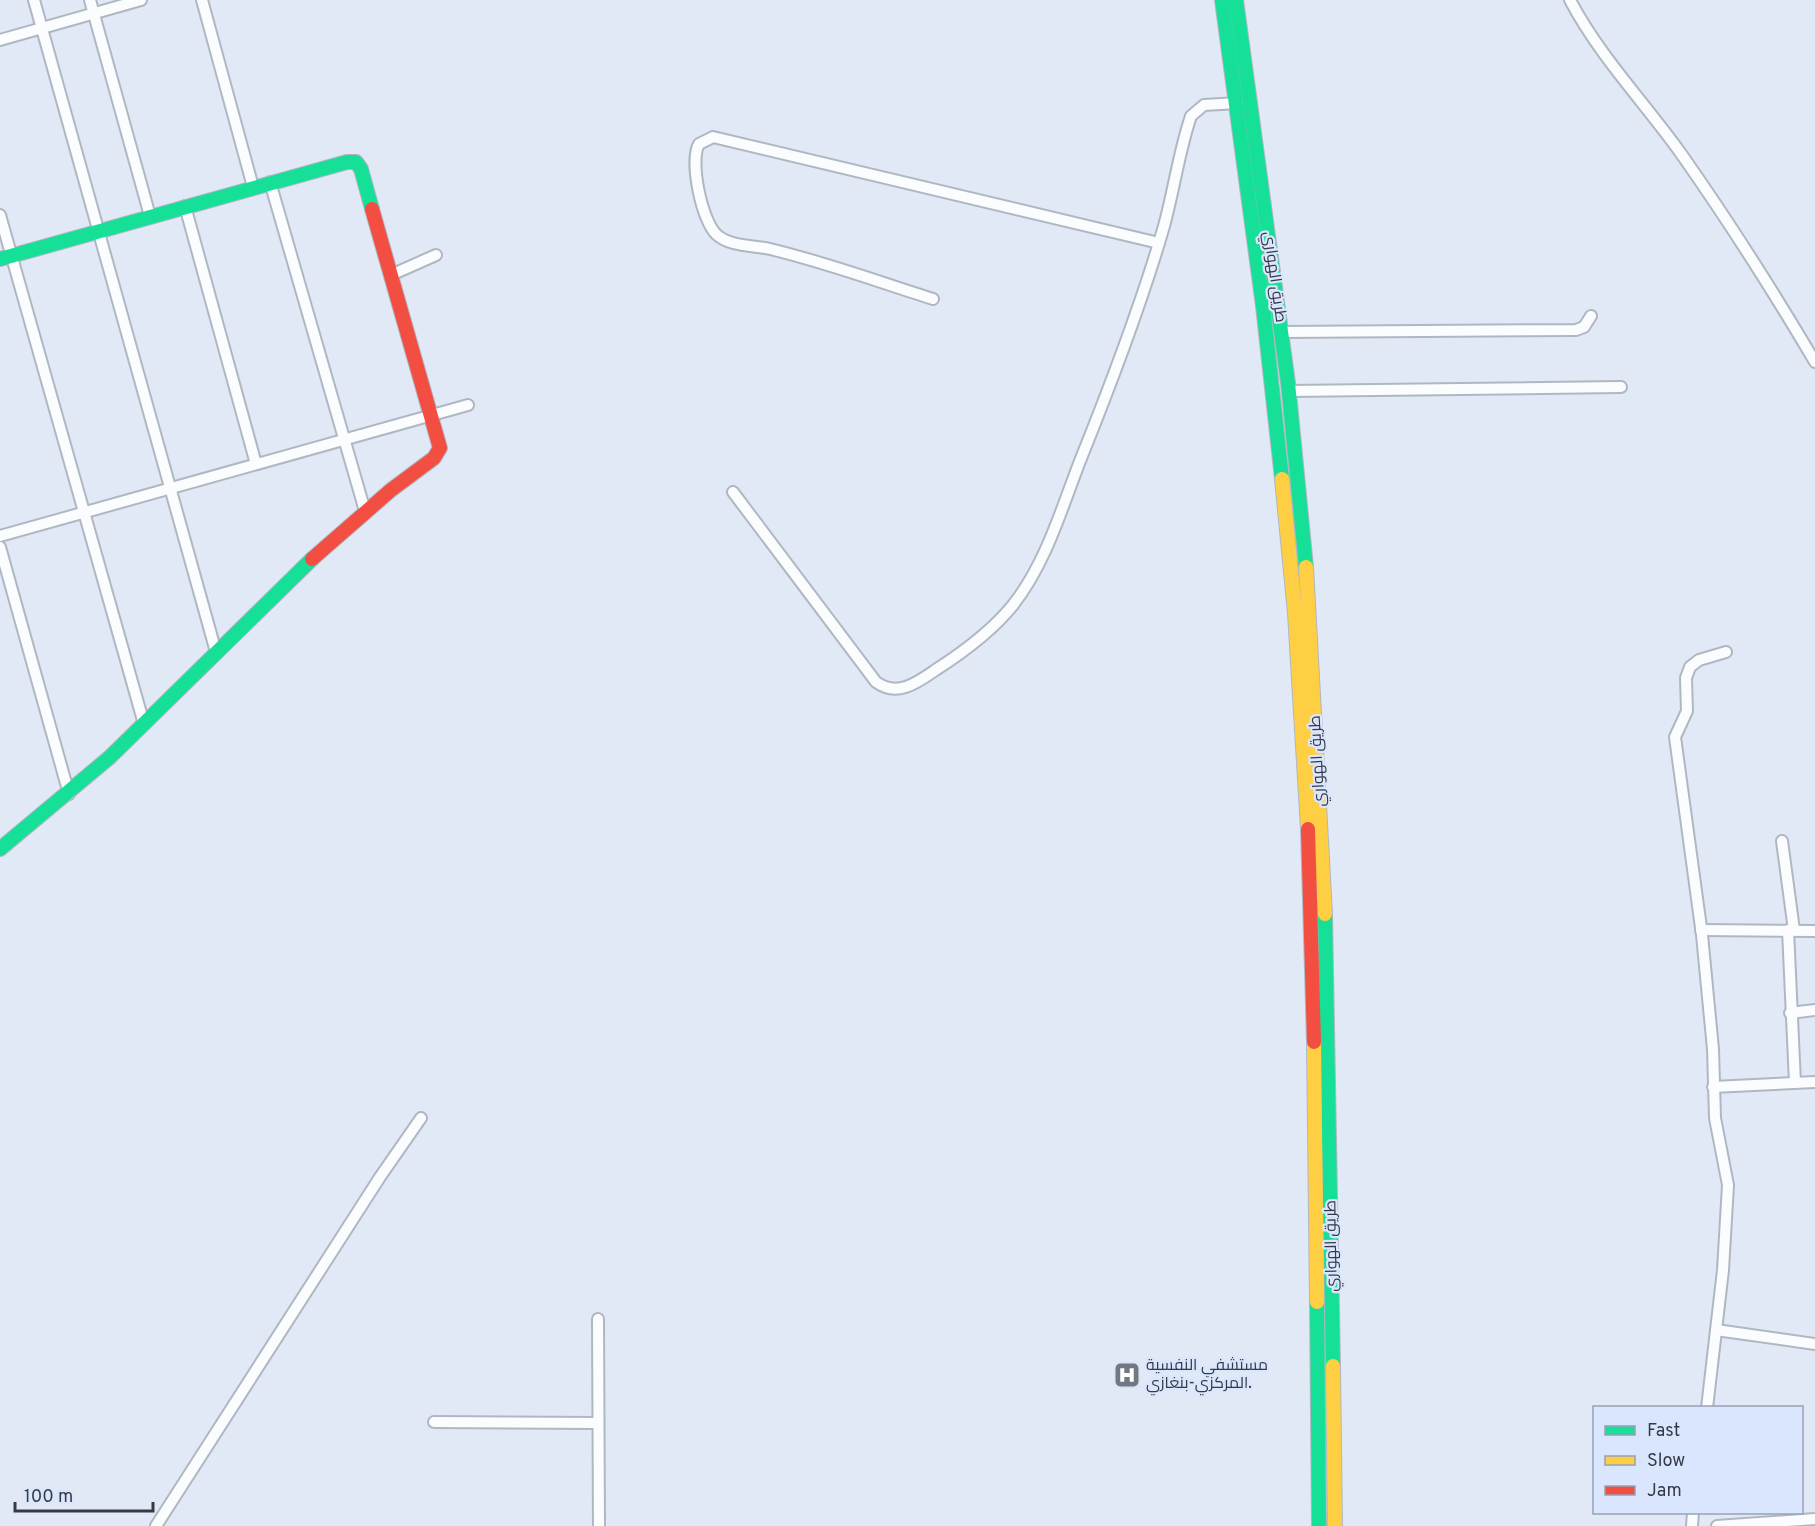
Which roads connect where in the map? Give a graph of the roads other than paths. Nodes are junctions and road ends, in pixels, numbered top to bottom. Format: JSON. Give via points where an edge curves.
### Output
{"nodes":[{"id":1,"x":34,"y":0,"type":"edge"},
{"id":2,"x":90,"y":0,"type":"edge"},
{"id":3,"x":141,"y":0,"type":"edge"},
{"id":4,"x":202,"y":0,"type":"edge"},
{"id":5,"x":1222,"y":0,"type":"edge"},
{"id":6,"x":1236,"y":0,"type":"edge"},
{"id":7,"x":1570,"y":0,"type":"edge"},
{"id":8,"x":94,"y":14,"type":"junction"},
{"id":9,"x":42,"y":28,"type":"junction"},
{"id":10,"x":0,"y":40,"type":"edge"},
{"id":11,"x":1238,"y":102,"type":"junction"},
{"id":12,"x":270,"y":182,"type":"junction"},
{"id":13,"x":254,"y":187,"type":"junction"},
{"id":14,"x":184,"y":206,"type":"junction"},
{"id":15,"x":0,"y":214,"type":"edge"},
{"id":16,"x":150,"y":216,"type":"junction"},
{"id":17,"x":99,"y":231,"type":"junction"},
{"id":18,"x":1159,"y":243,"type":"junction"},
{"id":19,"x":436,"y":255,"type":"dead end"},
{"id":20,"x":6,"y":257,"type":"edge"},
{"id":21,"x":391,"y":275,"type":"junction"},
{"id":22,"x":933,"y":299,"type":"dead end"},
{"id":23,"x":1591,"y":316,"type":"dead end"},
{"id":24,"x":1282,"y":332,"type":"junction"},
{"id":25,"x":1815,"y":362,"type":"edge"},
{"id":26,"x":1621,"y":387,"type":"dead end"},
{"id":27,"x":1289,"y":392,"type":"junction"},
{"id":28,"x":468,"y":405,"type":"dead end"},
{"id":29,"x":431,"y":415,"type":"junction"},
{"id":30,"x":344,"y":440,"type":"junction"},
{"id":31,"x":256,"y":464,"type":"junction"},
{"id":32,"x":170,"y":488,"type":"junction"},
{"id":33,"x":733,"y":492,"type":"dead end"},
{"id":34,"x":365,"y":511,"type":"junction"},
{"id":35,"x":84,"y":512,"type":"junction"},
{"id":36,"x":0,"y":536,"type":"edge"},
{"id":37,"x":0,"y":547,"type":"edge"},
{"id":38,"x":3,"y":569,"type":"edge"},
{"id":39,"x":216,"y":652,"type":"junction"},
{"id":40,"x":1726,"y":652,"type":"dead end"},
{"id":41,"x":144,"y":724,"type":"junction"},
{"id":42,"x":69,"y":794,"type":"junction"},
{"id":43,"x":1782,"y":841,"type":"dead end"},
{"id":44,"x":0,"y":849,"type":"edge"},
{"id":45,"x":1701,"y":930,"type":"junction"},
{"id":46,"x":1791,"y":930,"type":"junction"},
{"id":47,"x":1815,"y":931,"type":"edge"},
{"id":48,"x":1328,"y":969,"type":"junction"},
{"id":49,"x":1313,"y":970,"type":"junction"},
{"id":50,"x":1815,"y":1010,"type":"edge"},
{"id":51,"x":1790,"y":1013,"type":"junction"},
{"id":52,"x":1815,"y":1082,"type":"edge"},
{"id":53,"x":1795,"y":1083,"type":"junction"},
{"id":54,"x":1713,"y":1087,"type":"junction"},
{"id":55,"x":421,"y":1118,"type":"dead end"},
{"id":56,"x":598,"y":1319,"type":"dead end"},
{"id":57,"x":1716,"y":1330,"type":"junction"},
{"id":58,"x":1815,"y":1344,"type":"edge"},
{"id":59,"x":1707,"y":1406,"type":"edge"},
{"id":60,"x":434,"y":1422,"type":"dead end"},
{"id":61,"x":598,"y":1423,"type":"junction"},
{"id":62,"x":1815,"y":1520,"type":"edge"},
{"id":63,"x":1765,"y":1524,"type":"edge"},
{"id":64,"x":156,"y":1526,"type":"edge"},
{"id":65,"x":599,"y":1526,"type":"edge"},
{"id":66,"x":1319,"y":1526,"type":"edge"},
{"id":67,"x":1335,"y":1526,"type":"edge"},
{"id":68,"x":1717,"y":1526,"type":"edge"}],
"edges":[{"from":1,"to":9,"type":"street"},
{"from":2,"to":8,"type":"street"},
{"from":3,"to":8,"type":"street"},
{"from":4,"to":13,"type":"street"},
{"from":5,"to":11,"type":"main road","name":"طريق الهواري"},
{"from":6,"to":24,"type":"main road","name":"طريق الهواري"},
{"from":7,"to":25,"type":"street","via":[[1603,55],[1687,162],[1770,286]]},
{"from":8,"to":9,"type":"street"},
{"from":8,"to":16,"type":"street"},
{"from":9,"to":10,"type":"street"},
{"from":9,"to":17,"type":"street"},
{"from":11,"to":18,"type":"street","via":[[1204,105],[1191,116]]},
{"from":11,"to":49,"type":"main road","name":"طريق الهواري","via":[[1293,590]]},
{"from":12,"to":13,"type":"main road"},
{"from":12,"to":21,"type":"main road","via":[[350,161],[358,164]]},
{"from":12,"to":30,"type":"street"},
{"from":13,"to":14,"type":"main road"},
{"from":14,"to":16,"type":"main road"},
{"from":14,"to":31,"type":"street"},
{"from":15,"to":20,"type":"street"},
{"from":16,"to":17,"type":"main road"},
{"from":17,"to":20,"type":"main road"},
{"from":17,"to":32,"type":"street"},
{"from":18,"to":22,"type":"street","via":[[713,137],[699,144],[695,157],[701,205],[717,236]]},
{"from":18,"to":33,"type":"street","via":[[1117,369],[1047,547],[1028,584],[988,632],[911,686],[897,690],[876,682]]},
{"from":19,"to":21,"type":"street"},
{"from":20,"to":35,"type":"street"},
{"from":21,"to":29,"type":"main road"},
{"from":23,"to":24,"type":"street","via":[[1584,327],[1576,330]]},
{"from":24,"to":27,"type":"main road","name":"طريق الهواري"},
{"from":26,"to":27,"type":"street"},
{"from":27,"to":48,"type":"main road","name":"طريق الهواري","via":[[1310,609]]},
{"from":28,"to":29,"type":"street"},
{"from":29,"to":30,"type":"street"},
{"from":29,"to":34,"type":"main road","via":[[439,453]]},
{"from":30,"to":31,"type":"street"},
{"from":30,"to":34,"type":"street"},
{"from":31,"to":32,"type":"street"},
{"from":32,"to":35,"type":"street"},
{"from":32,"to":39,"type":"street"},
{"from":34,"to":39,"type":"main road"},
{"from":35,"to":36,"type":"street"},
{"from":35,"to":41,"type":"street"},
{"from":37,"to":38,"type":"street"},
{"from":38,"to":42,"type":"street"},
{"from":39,"to":41,"type":"main road"},
{"from":40,"to":45,"type":"street","via":[[1690,667],[1686,678],[1688,706],[1675,737]]},
{"from":41,"to":42,"type":"main road"},
{"from":42,"to":44,"type":"main road"},
{"from":43,"to":46,"type":"street"},
{"from":45,"to":46,"type":"street"},
{"from":45,"to":54,"type":"street"},
{"from":46,"to":47,"type":"street"},
{"from":46,"to":51,"type":"street"},
{"from":48,"to":49,"type":"main road"},
{"from":48,"to":67,"type":"main road","name":"طريق الهواري"},
{"from":49,"to":66,"type":"main road","name":"طريق الهواري"},
{"from":50,"to":51,"type":"street"},
{"from":51,"to":53,"type":"street"},
{"from":52,"to":53,"type":"street"},
{"from":53,"to":54,"type":"street"},
{"from":54,"to":57,"type":"street","via":[[1728,1185]]},
{"from":55,"to":64,"type":"street"},
{"from":56,"to":61,"type":"street"},
{"from":57,"to":58,"type":"street"},
{"from":57,"to":59,"type":"street"},
{"from":60,"to":61,"type":"street"},
{"from":61,"to":65,"type":"street"},
{"from":62,"to":63,"type":"street"},
{"from":63,"to":68,"type":"street"}]}
